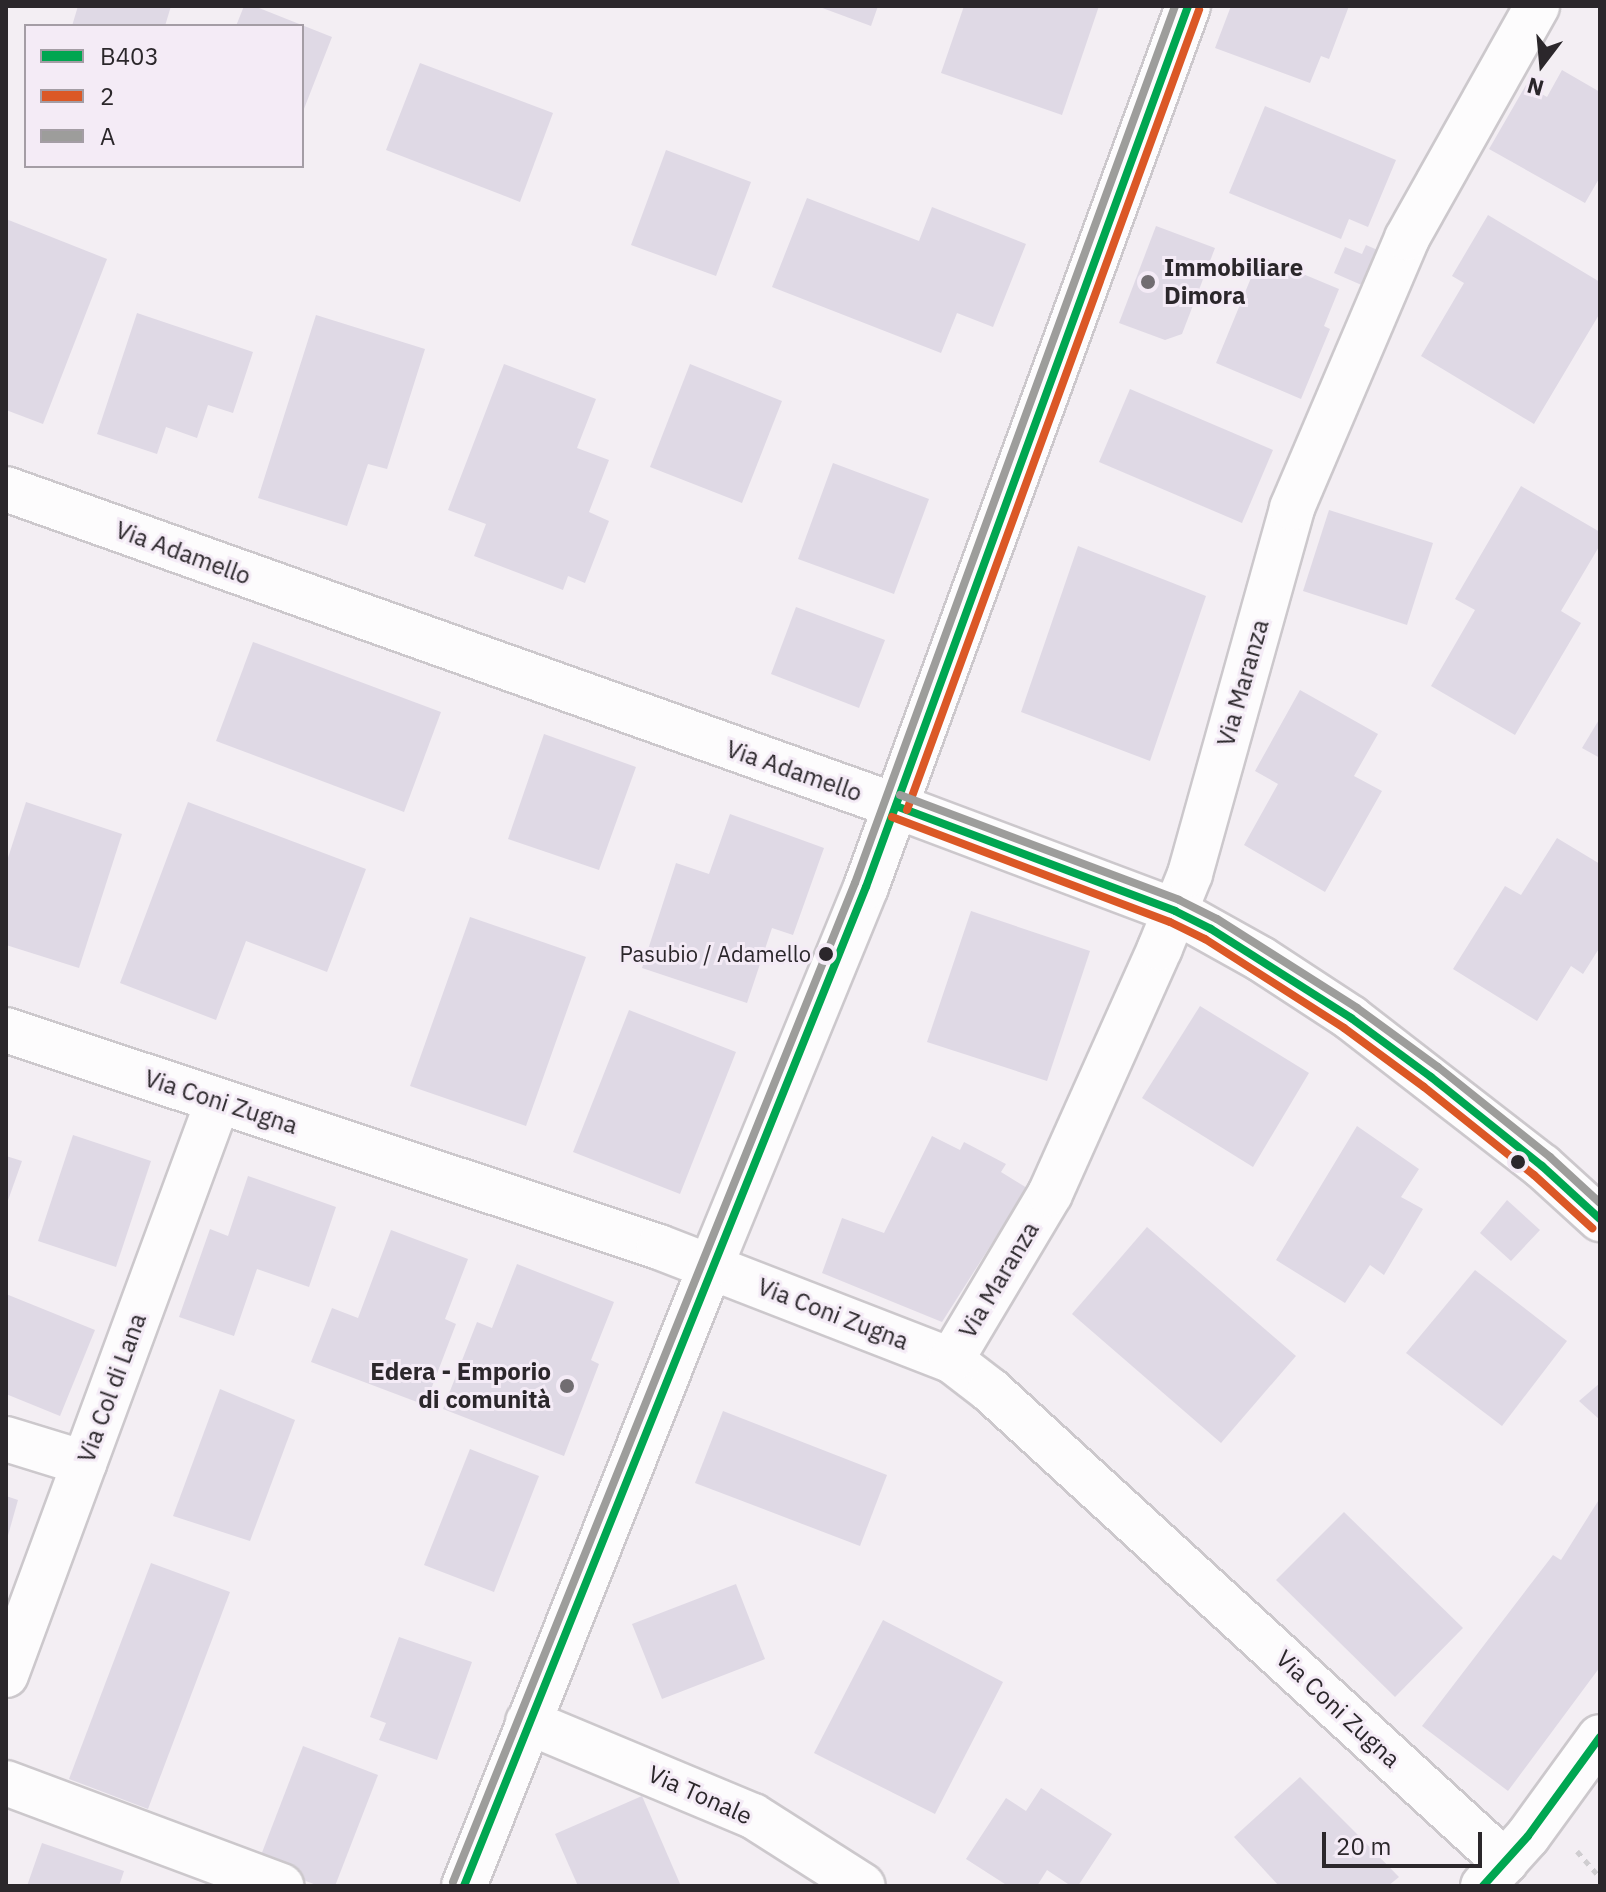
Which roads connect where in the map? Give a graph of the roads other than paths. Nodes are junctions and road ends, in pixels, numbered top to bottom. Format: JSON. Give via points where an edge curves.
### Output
{"nodes":[{"id":1,"x":1188,"y":6,"type":"edge"},
{"id":2,"x":1537,"y":6,"type":"edge"},
{"id":3,"x":6,"y":489,"type":"edge"},
{"id":4,"x":896,"y":806,"type":"junction"},
{"id":5,"x":1175,"y":911,"type":"junction"},
{"id":6,"x":6,"y":1030,"type":"edge"},
{"id":7,"x":218,"y":1101,"type":"junction"},
{"id":8,"x":1600,"y":1219,"type":"edge"},
{"id":9,"x":711,"y":1265,"type":"junction"},
{"id":10,"x":951,"y":1360,"type":"junction"},
{"id":11,"x":6,"y":1439,"type":"edge"},
{"id":12,"x":84,"y":1463,"type":"junction"},
{"id":13,"x":6,"y":1675,"type":"edge"},
{"id":14,"x":528,"y":1722,"type":"junction"},
{"id":15,"x":1600,"y":1737,"type":"edge"},
{"id":16,"x":6,"y":1783,"type":"edge"},
{"id":17,"x":1494,"y":1874,"type":"edge"},
{"id":18,"x":281,"y":1886,"type":"edge"},
{"id":19,"x":464,"y":1886,"type":"edge"},
{"id":20,"x":863,"y":1886,"type":"edge"}],
"edges":[{"from":1,"to":4,"type":"street"},
{"from":2,"to":5,"type":"street","name":"Via Maranza","via":[[1407,238],[1292,508],[1190,874]]},
{"from":3,"to":4,"type":"street","name":"Via Adamello"},
{"from":4,"to":5,"type":"street","name":"Via Adamello"},
{"from":4,"to":9,"type":"street"},
{"from":5,"to":8,"type":"street","name":"Via Adamello","via":[[1351,1018],[1542,1166]]},
{"from":5,"to":10,"type":"street","name":"Via Maranza","via":[[1050,1194]]},
{"from":6,"to":7,"type":"street","name":"Via Coni Zugna"},
{"from":7,"to":9,"type":"street","name":"Via Coni Zugna"},
{"from":7,"to":12,"type":"street","name":"Via Col di Lana"},
{"from":9,"to":10,"type":"street","name":"Via Coni Zugna"},
{"from":9,"to":14,"type":"street"},
{"from":10,"to":17,"type":"street","name":"Via Coni Zugna","via":[[990,1390]]},
{"from":11,"to":12,"type":"street"},
{"from":12,"to":13,"type":"street","name":"Via Col di Lana"},
{"from":14,"to":19,"type":"street"},
{"from":14,"to":20,"type":"street","name":"Via Tonale","via":[[753,1816]]},
{"from":15,"to":17,"type":"street"},
{"from":16,"to":18,"type":"street"}]}
